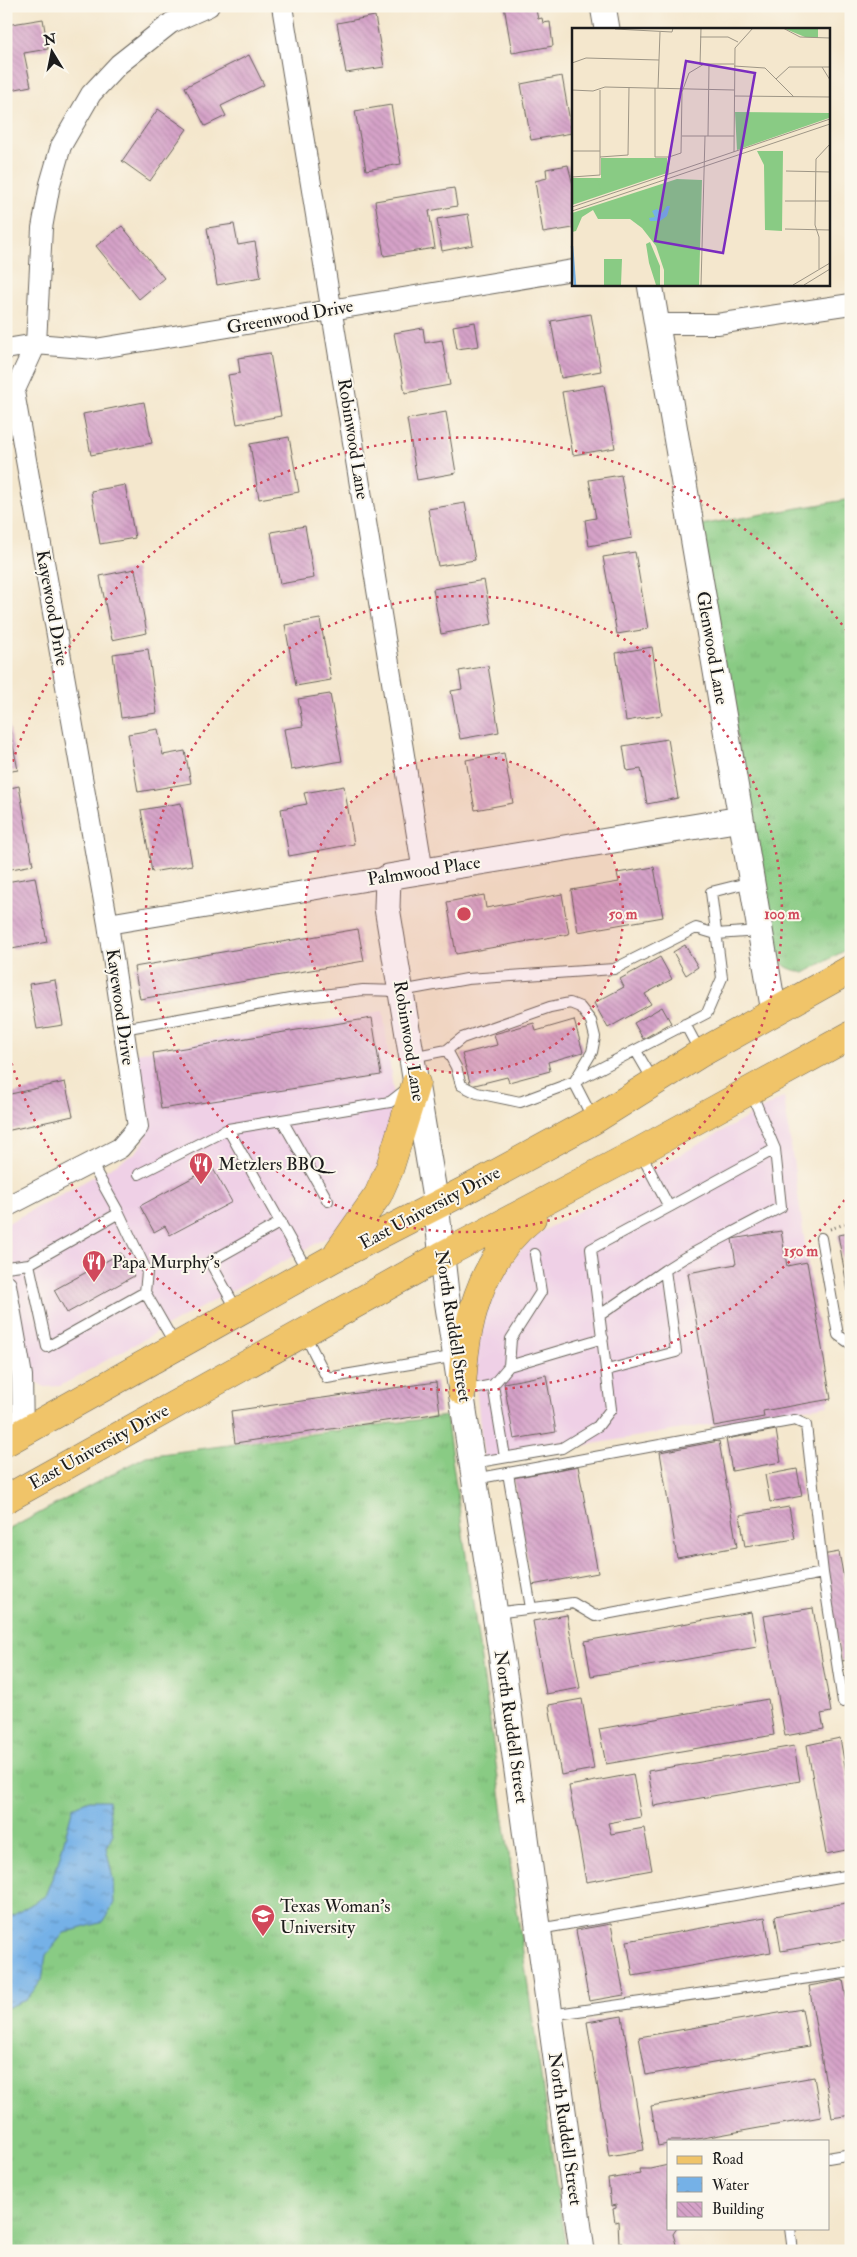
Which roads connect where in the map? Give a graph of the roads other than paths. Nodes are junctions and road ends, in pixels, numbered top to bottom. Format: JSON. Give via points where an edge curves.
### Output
{"nodes":[{"id":1,"x":209,"y":6,"type":"edge"},
{"id":2,"x":282,"y":6,"type":"edge"},
{"id":3,"x":603,"y":6,"type":"edge"},
{"id":4,"x":170,"y":15,"type":"edge"},
{"id":5,"x":607,"y":28,"type":"edge"},
{"id":6,"x":572,"y":270,"type":"edge"},
{"id":7,"x":650,"y":285,"type":"edge"},
{"id":8,"x":851,"y":304,"type":"edge"},
{"id":9,"x":332,"y":309,"type":"junction"},
{"id":10,"x":657,"y":324,"type":"junction"},
{"id":11,"x":36,"y":344,"type":"junction"},
{"id":12,"x":6,"y":349,"type":"edge"},
{"id":13,"x":741,"y":819,"type":"junction"},
{"id":14,"x":423,"y":872,"type":"junction"},
{"id":15,"x":388,"y":877,"type":"junction"},
{"id":16,"x":751,"y":882,"type":"junction"},
{"id":17,"x":108,"y":924,"type":"junction"},
{"id":18,"x":760,"y":931,"type":"junction"},
{"id":19,"x":716,"y":934,"type":"junction"},
{"id":20,"x":851,"y":969,"type":"edge"},
{"id":21,"x":401,"y":991,"type":"junction"},
{"id":22,"x":774,"y":1012,"type":"junction"},
{"id":23,"x":685,"y":1024,"type":"junction"},
{"id":24,"x":123,"y":1029,"type":"junction"},
{"id":25,"x":851,"y":1035,"type":"edge"},
{"id":26,"x":447,"y":1050,"type":"junction"},
{"id":27,"x":636,"y":1051,"type":"junction"},
{"id":28,"x":701,"y":1054,"type":"junction"},
{"id":29,"x":414,"y":1070,"type":"junction"},
{"id":30,"x":574,"y":1082,"type":"junction"},
{"id":31,"x":654,"y":1082,"type":"junction"},
{"id":32,"x":750,"y":1091,"type":"junction"},
{"id":33,"x":282,"y":1120,"type":"junction"},
{"id":34,"x":594,"y":1120,"type":"junction"},
{"id":35,"x":228,"y":1129,"type":"junction"},
{"id":36,"x":775,"y":1149,"type":"junction"},
{"id":37,"x":640,"y":1151,"type":"junction"},
{"id":38,"x":91,"y":1163,"type":"junction"},
{"id":39,"x":139,"y":1174,"type":"dead end"},
{"id":40,"x":570,"y":1189,"type":"junction"},
{"id":41,"x":328,"y":1202,"type":"dead end"},
{"id":42,"x":436,"y":1204,"type":"junction"},
{"id":43,"x":669,"y":1206,"type":"junction"},
{"id":44,"x":6,"y":1207,"type":"edge"},
{"id":45,"x":119,"y":1213,"type":"junction"},
{"id":46,"x":281,"y":1222,"type":"junction"},
{"id":47,"x":822,"y":1238,"type":"dead end"},
{"id":48,"x":535,"y":1254,"type":"dead end"},
{"id":49,"x":441,"y":1256,"type":"junction"},
{"id":50,"x":332,"y":1259,"type":"junction"},
{"id":51,"x":29,"y":1264,"type":"junction"},
{"id":52,"x":6,"y":1267,"type":"edge"},
{"id":53,"x":665,"y":1270,"type":"junction"},
{"id":54,"x":309,"y":1272,"type":"junction"},
{"id":55,"x":6,"y":1285,"type":"edge"},
{"id":56,"x":145,"y":1292,"type":"junction"},
{"id":57,"x":238,"y":1312,"type":"junction"},
{"id":58,"x":600,"y":1315,"type":"junction"},
{"id":59,"x":303,"y":1332,"type":"junction"},
{"id":60,"x":603,"y":1338,"type":"junction"},
{"id":61,"x":851,"y":1344,"type":"edge"},
{"id":62,"x":177,"y":1346,"type":"junction"},
{"id":63,"x":457,"y":1356,"type":"junction"},
{"id":64,"x":509,"y":1366,"type":"junction"},
{"id":65,"x":607,"y":1370,"type":"junction"},
{"id":66,"x":493,"y":1385,"type":"junction"},
{"id":67,"x":462,"y":1391,"type":"junction"},
{"id":68,"x":14,"y":1437,"type":"edge"},
{"id":69,"x":504,"y":1457,"type":"junction"},
{"id":70,"x":474,"y":1471,"type":"junction"},
{"id":71,"x":508,"y":1473,"type":"junction"},
{"id":72,"x":6,"y":1499,"type":"edge"},
{"id":73,"x":823,"y":1573,"type":"junction"},
{"id":74,"x":531,"y":1608,"type":"junction"},
{"id":75,"x":495,"y":1613,"type":"junction"},
{"id":76,"x":843,"y":1702,"type":"dead end"},
{"id":77,"x":851,"y":1875,"type":"edge"},
{"id":78,"x":538,"y":1929,"type":"junction"},
{"id":79,"x":851,"y":1972,"type":"edge"},
{"id":80,"x":550,"y":2015,"type":"junction"},
{"id":81,"x":851,"y":2154,"type":"edge"},
{"id":82,"x":830,"y":2158,"type":"edge"},
{"id":83,"x":790,"y":2230,"type":"edge"},
{"id":84,"x":582,"y":2251,"type":"edge"},
{"id":85,"x":793,"y":2251,"type":"edge"}],
"edges":[{"from":1,"to":4,"type":"street","name":"Kayewood Drive"},
{"from":2,"to":9,"type":"street","name":"Robinwood Lane"},
{"from":3,"to":5,"type":"street"},
{"from":4,"to":11,"type":"street","name":"Kayewood Drive","via":[[91,94],[61,146],[42,228]]},
{"from":6,"to":9,"type":"street","name":"Greenwood Drive"},
{"from":7,"to":10,"type":"street","name":"Glenwood Lane"},
{"from":8,"to":10,"type":"street","via":[[717,324]]},
{"from":9,"to":11,"type":"street","name":"Greenwood Drive","via":[[95,349]]},
{"from":9,"to":14,"type":"street","name":"Robinwood Lane"},
{"from":10,"to":13,"type":"street","name":"Glenwood Lane"},
{"from":11,"to":12,"type":"street","name":"Greenwood Drive"},
{"from":11,"to":17,"type":"street","name":"Kayewood Drive","via":[[14,392]]},
{"from":13,"to":14,"type":"street","name":"Palmwood Place"},
{"from":13,"to":16,"type":"street","name":"Glenwood Lane"},
{"from":14,"to":15,"type":"street","name":"Palmwood Place"},
{"from":15,"to":17,"type":"street","name":"Palmwood Place"},
{"from":15,"to":21,"type":"street","name":"Robinwood Lane","via":[[387,908]]},
{"from":16,"to":18,"type":"street","name":"Glenwood Lane"},
{"from":16,"to":19,"type":"lane","via":[[711,892]]},
{"from":17,"to":24,"type":"street","name":"Kayewood Drive"},
{"from":18,"to":19,"type":"lane"},
{"from":18,"to":22,"type":"street","name":"Glenwood Lane"},
{"from":19,"to":21,"type":"lane","via":[[696,928],[614,969],[467,979]]},
{"from":19,"to":23,"type":"lane","via":[[722,978],[707,1013]]},
{"from":20,"to":22,"type":"main road","name":"East University Drive"},
{"from":21,"to":24,"type":"lane","via":[[363,990],[290,999]]},
{"from":21,"to":29,"type":"street","name":"Robinwood Lane"},
{"from":22,"to":28,"type":"main road","name":"East University Drive"},
{"from":23,"to":27,"type":"lane"},
{"from":23,"to":28,"type":"lane"},
{"from":24,"to":38,"type":"street","name":"Kayewood Drive","via":[[138,1127],[120,1148]]},
{"from":25,"to":32,"type":"main road","name":"East University Drive"},
{"from":26,"to":29,"type":"lane"},
{"from":26,"to":30,"type":"lane","via":[[461,1085],[477,1093],[520,1102]]},
{"from":26,"to":30,"type":"lane","via":[[462,1038],[570,1003],[580,1007],[590,1021],[594,1037],[592,1052]]},
{"from":27,"to":30,"type":"lane"},
{"from":27,"to":31,"type":"lane"},
{"from":28,"to":31,"type":"main road","name":"East University Drive"},
{"from":29,"to":33,"type":"lane","via":[[390,1102]]},
{"from":29,"to":42,"type":"street","name":"Robinwood Lane"},
{"from":29,"to":50,"type":"main road","via":[[389,1170],[378,1195]]},
{"from":30,"to":34,"type":"lane"},
{"from":31,"to":34,"type":"main road","name":"East University Drive"},
{"from":32,"to":36,"type":"lane"},
{"from":32,"to":37,"type":"main road","name":"East University Drive"},
{"from":33,"to":35,"type":"lane"},
{"from":33,"to":41,"type":"lane"},
{"from":34,"to":42,"type":"main road","name":"East University Drive"},
{"from":35,"to":39,"type":"lane"},
{"from":35,"to":46,"type":"lane"},
{"from":36,"to":43,"type":"lane"},
{"from":36,"to":53,"type":"lane","via":[[781,1207]]},
{"from":37,"to":40,"type":"main road","name":"East University Drive"},
{"from":37,"to":43,"type":"lane"},
{"from":38,"to":44,"type":"street","name":"Kayewood Drive"},
{"from":38,"to":45,"type":"lane"},
{"from":40,"to":49,"type":"main road","name":"East University Drive"},
{"from":40,"to":67,"type":"main road","via":[[506,1243],[490,1269],[475,1302],[467,1331]]},
{"from":42,"to":49,"type":"street","name":"North Ruddell Street"},
{"from":42,"to":50,"type":"main road","name":"East University Drive"},
{"from":43,"to":58,"type":"lane","via":[[591,1249]]},
{"from":45,"to":51,"type":"lane"},
{"from":45,"to":56,"type":"lane","via":[[147,1272]]},
{"from":46,"to":54,"type":"lane"},
{"from":46,"to":57,"type":"lane","via":[[210,1262]]},
{"from":47,"to":61,"type":"lane","via":[[838,1335]]},
{"from":48,"to":64,"type":"lane","via":[[541,1292],[511,1339]]},
{"from":49,"to":59,"type":"main road","name":"East University Drive"},
{"from":49,"to":63,"type":"street","name":"North Ruddell Street"},
{"from":50,"to":54,"type":"main road","name":"East University Drive"},
{"from":51,"to":52,"type":"lane"},
{"from":51,"to":56,"type":"lane","via":[[47,1347]]},
{"from":53,"to":58,"type":"lane"},
{"from":53,"to":65,"type":"lane","via":[[676,1352]]},
{"from":54,"to":57,"type":"main road","name":"East University Drive"},
{"from":55,"to":68,"type":"street","via":[[22,1376]]},
{"from":56,"to":62,"type":"lane"},
{"from":57,"to":62,"type":"main road","name":"East University Drive"},
{"from":58,"to":60,"type":"lane"},
{"from":59,"to":63,"type":"lane","via":[[326,1378]]},
{"from":59,"to":72,"type":"main road","name":"East University Drive"},
{"from":60,"to":64,"type":"lane"},
{"from":60,"to":65,"type":"lane"},
{"from":62,"to":68,"type":"main road","name":"East University Drive"},
{"from":63,"to":67,"type":"street","name":"North Ruddell Street"},
{"from":64,"to":66,"type":"lane"},
{"from":65,"to":69,"type":"lane","via":[[611,1409],[598,1426],[562,1448]]},
{"from":66,"to":67,"type":"lane"},
{"from":66,"to":69,"type":"lane"},
{"from":67,"to":70,"type":"street","name":"North Ruddell Street"},
{"from":69,"to":70,"type":"lane"},
{"from":70,"to":71,"type":"lane"},
{"from":70,"to":75,"type":"street","name":"North Ruddell Street"},
{"from":71,"to":73,"type":"lane","via":[[795,1420],[806,1425]]},
{"from":71,"to":74,"type":"lane"},
{"from":73,"to":74,"type":"lane","via":[[595,1616],[573,1603]]},
{"from":73,"to":76,"type":"lane"},
{"from":74,"to":75,"type":"lane"},
{"from":75,"to":78,"type":"street","name":"North Ruddell Street"},
{"from":77,"to":78,"type":"lane"},
{"from":78,"to":80,"type":"street","name":"North Ruddell Street"},
{"from":79,"to":80,"type":"lane"},
{"from":80,"to":84,"type":"street","name":"North Ruddell Street"},
{"from":81,"to":82,"type":"lane"},
{"from":83,"to":85,"type":"lane"}]}
